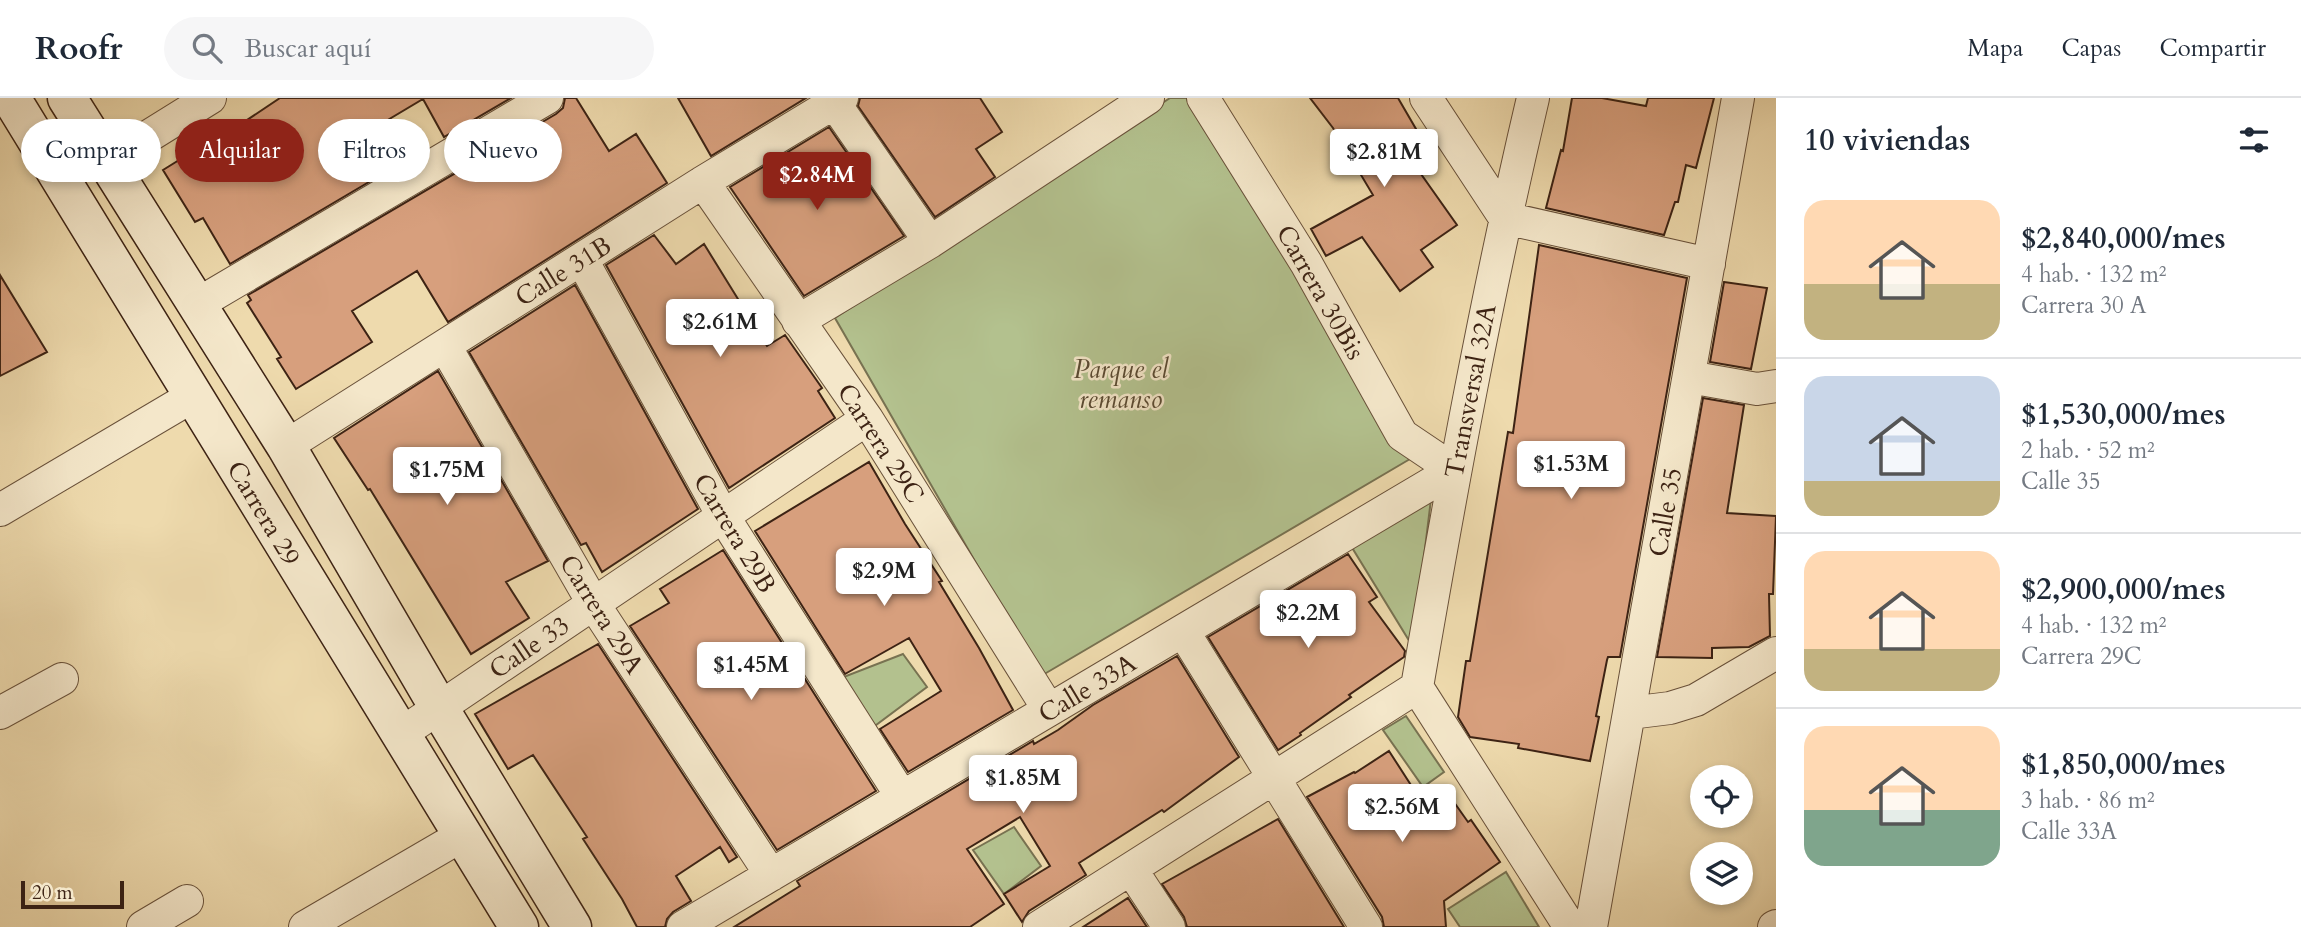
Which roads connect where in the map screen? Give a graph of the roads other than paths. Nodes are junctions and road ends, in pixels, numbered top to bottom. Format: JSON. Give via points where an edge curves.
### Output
{"nodes":[{"id":1,"x":11,"y":98,"type":"edge"},
{"id":2,"x":67,"y":98,"type":"edge"},
{"id":3,"x":210,"y":98,"type":"edge"},
{"id":4,"x":547,"y":98,"type":"edge"},
{"id":5,"x":1148,"y":98,"type":"edge"},
{"id":6,"x":1203,"y":98,"type":"edge"},
{"id":7,"x":1426,"y":98,"type":"edge"},
{"id":8,"x":1533,"y":98,"type":"edge"},
{"id":9,"x":1738,"y":98,"type":"edge"},
{"id":10,"x":836,"y":100,"type":"edge"},
{"id":11,"x":80,"y":119,"type":"edge"},
{"id":12,"x":161,"y":128,"type":"edge"},
{"id":13,"x":119,"y":182,"type":"edge"},
{"id":14,"x":703,"y":182,"type":"junction"},
{"id":15,"x":1505,"y":218,"type":"junction"},
{"id":16,"x":930,"y":242,"type":"junction"},
{"id":17,"x":582,"y":260,"type":"junction"},
{"id":18,"x":1709,"y":264,"type":"junction"},
{"id":19,"x":196,"y":305,"type":"junction"},
{"id":20,"x":798,"y":321,"type":"junction"},
{"id":21,"x":445,"y":346,"type":"junction"},
{"id":22,"x":1689,"y":377,"type":"junction"},
{"id":23,"x":1776,"y":386,"type":"edge"},
{"id":24,"x":193,"y":396,"type":"junction"},
{"id":25,"x":867,"y":419,"type":"junction"},
{"id":26,"x":286,"y":446,"type":"junction"},
{"id":27,"x":1454,"y":470,"type":"junction"},
{"id":28,"x":0,"y":510,"type":"edge"},
{"id":29,"x":723,"y":516,"type":"junction"},
{"id":30,"x":593,"y":603,"type":"junction"},
{"id":31,"x":1183,"y":631,"type":"junction"},
{"id":32,"x":1776,"y":653,"type":"edge"},
{"id":33,"x":62,"y":679,"type":"dead end"},
{"id":34,"x":1417,"y":687,"type":"junction"},
{"id":35,"x":439,"y":708,"type":"junction"},
{"id":36,"x":1049,"y":710,"type":"junction"},
{"id":37,"x":1630,"y":712,"type":"junction"},
{"id":38,"x":0,"y":713,"type":"edge"},
{"id":39,"x":399,"y":735,"type":"junction"},
{"id":40,"x":1274,"y":778,"type":"junction"},
{"id":41,"x":902,"y":797,"type":"junction"},
{"id":42,"x":463,"y":835,"type":"junction"},
{"id":43,"x":1131,"y":869,"type":"junction"},
{"id":44,"x":771,"y":875,"type":"junction"},
{"id":45,"x":187,"y":901,"type":"dead end"},
{"id":46,"x":142,"y":927,"type":"edge"},
{"id":47,"x":305,"y":927,"type":"edge"},
{"id":48,"x":519,"y":927,"type":"edge"},
{"id":49,"x":572,"y":927,"type":"edge"},
{"id":50,"x":683,"y":927,"type":"edge"},
{"id":51,"x":1039,"y":927,"type":"edge"},
{"id":52,"x":1169,"y":927,"type":"edge"},
{"id":53,"x":1366,"y":927,"type":"edge"},
{"id":54,"x":1570,"y":927,"type":"edge"},
{"id":55,"x":1591,"y":927,"type":"edge"}],
"edges":[{"from":1,"to":24,"type":"main road","name":"Carrera 29"},
{"from":2,"to":11,"type":"main road","name":"Carrera 29"},
{"from":3,"to":12,"type":"street"},
{"from":4,"to":19,"type":"street"},
{"from":5,"to":16,"type":"street"},
{"from":6,"to":27,"type":"street","name":"Carrera 30Bis","via":[[1306,263],[1402,435]]},
{"from":7,"to":15,"type":"street"},
{"from":8,"to":15,"type":"street","name":"Transversal 32A"},
{"from":9,"to":18,"type":"street","name":"Calle 35"},
{"from":10,"to":14,"type":"street","name":"Calle 31B"},
{"from":10,"to":16,"type":"street"},
{"from":13,"to":19,"type":"main road","name":"Carrera 29"},
{"from":14,"to":17,"type":"street","name":"Calle 31B"},
{"from":14,"to":20,"type":"street","name":"Carrera 29C"},
{"from":15,"to":18,"type":"street"},
{"from":15,"to":27,"type":"street","name":"Transversal 32A"},
{"from":16,"to":20,"type":"street"},
{"from":17,"to":21,"type":"street","name":"Calle 31B"},
{"from":17,"to":29,"type":"street","name":"Carrera 29B"},
{"from":18,"to":22,"type":"street","name":"Calle 35"},
{"from":19,"to":26,"type":"main road","name":"Carrera 29"},
{"from":20,"to":25,"type":"street","name":"Carrera 29C"},
{"from":21,"to":26,"type":"street","name":"Calle 31B"},
{"from":21,"to":30,"type":"street","name":"Carrera 29A"},
{"from":22,"to":23,"type":"street","via":[[1757,389]]},
{"from":22,"to":37,"type":"street","name":"Calle 35"},
{"from":24,"to":28,"type":"street"},
{"from":24,"to":39,"type":"main road","name":"Carrera 29"},
{"from":25,"to":29,"type":"street","name":"Calle 33"},
{"from":25,"to":36,"type":"street","name":"Carrera 29C"},
{"from":26,"to":35,"type":"main road","name":"Carrera 29"},
{"from":27,"to":31,"type":"street","name":"Calle 33A"},
{"from":27,"to":34,"type":"street","name":"Transversal 32A"},
{"from":29,"to":30,"type":"street","name":"Calle 33"},
{"from":29,"to":41,"type":"street","name":"Carrera 29B"},
{"from":30,"to":35,"type":"street","name":"Calle 33"},
{"from":30,"to":44,"type":"street","name":"Carrera 29A"},
{"from":31,"to":36,"type":"street","name":"Calle 33A"},
{"from":31,"to":40,"type":"street"},
{"from":32,"to":37,"type":"street","via":[[1696,700]]},
{"from":33,"to":38,"type":"street"},
{"from":34,"to":40,"type":"street"},
{"from":34,"to":54,"type":"street"},
{"from":35,"to":39,"type":"street","name":"Calle 33"},
{"from":35,"to":49,"type":"main road","name":"Carrera 29"},
{"from":36,"to":41,"type":"street","name":"Calle 33A"},
{"from":37,"to":55,"type":"street","name":"Calle 35"},
{"from":39,"to":42,"type":"main road","name":"Carrera 29"},
{"from":40,"to":43,"type":"street"},
{"from":40,"to":53,"type":"street"},
{"from":41,"to":44,"type":"street","name":"Calle 33A"},
{"from":42,"to":47,"type":"street"},
{"from":42,"to":48,"type":"main road","name":"Carrera 29"},
{"from":43,"to":51,"type":"street"},
{"from":43,"to":52,"type":"street"},
{"from":44,"to":50,"type":"street","name":"Calle 33A"},
{"from":45,"to":46,"type":"street"}]}
